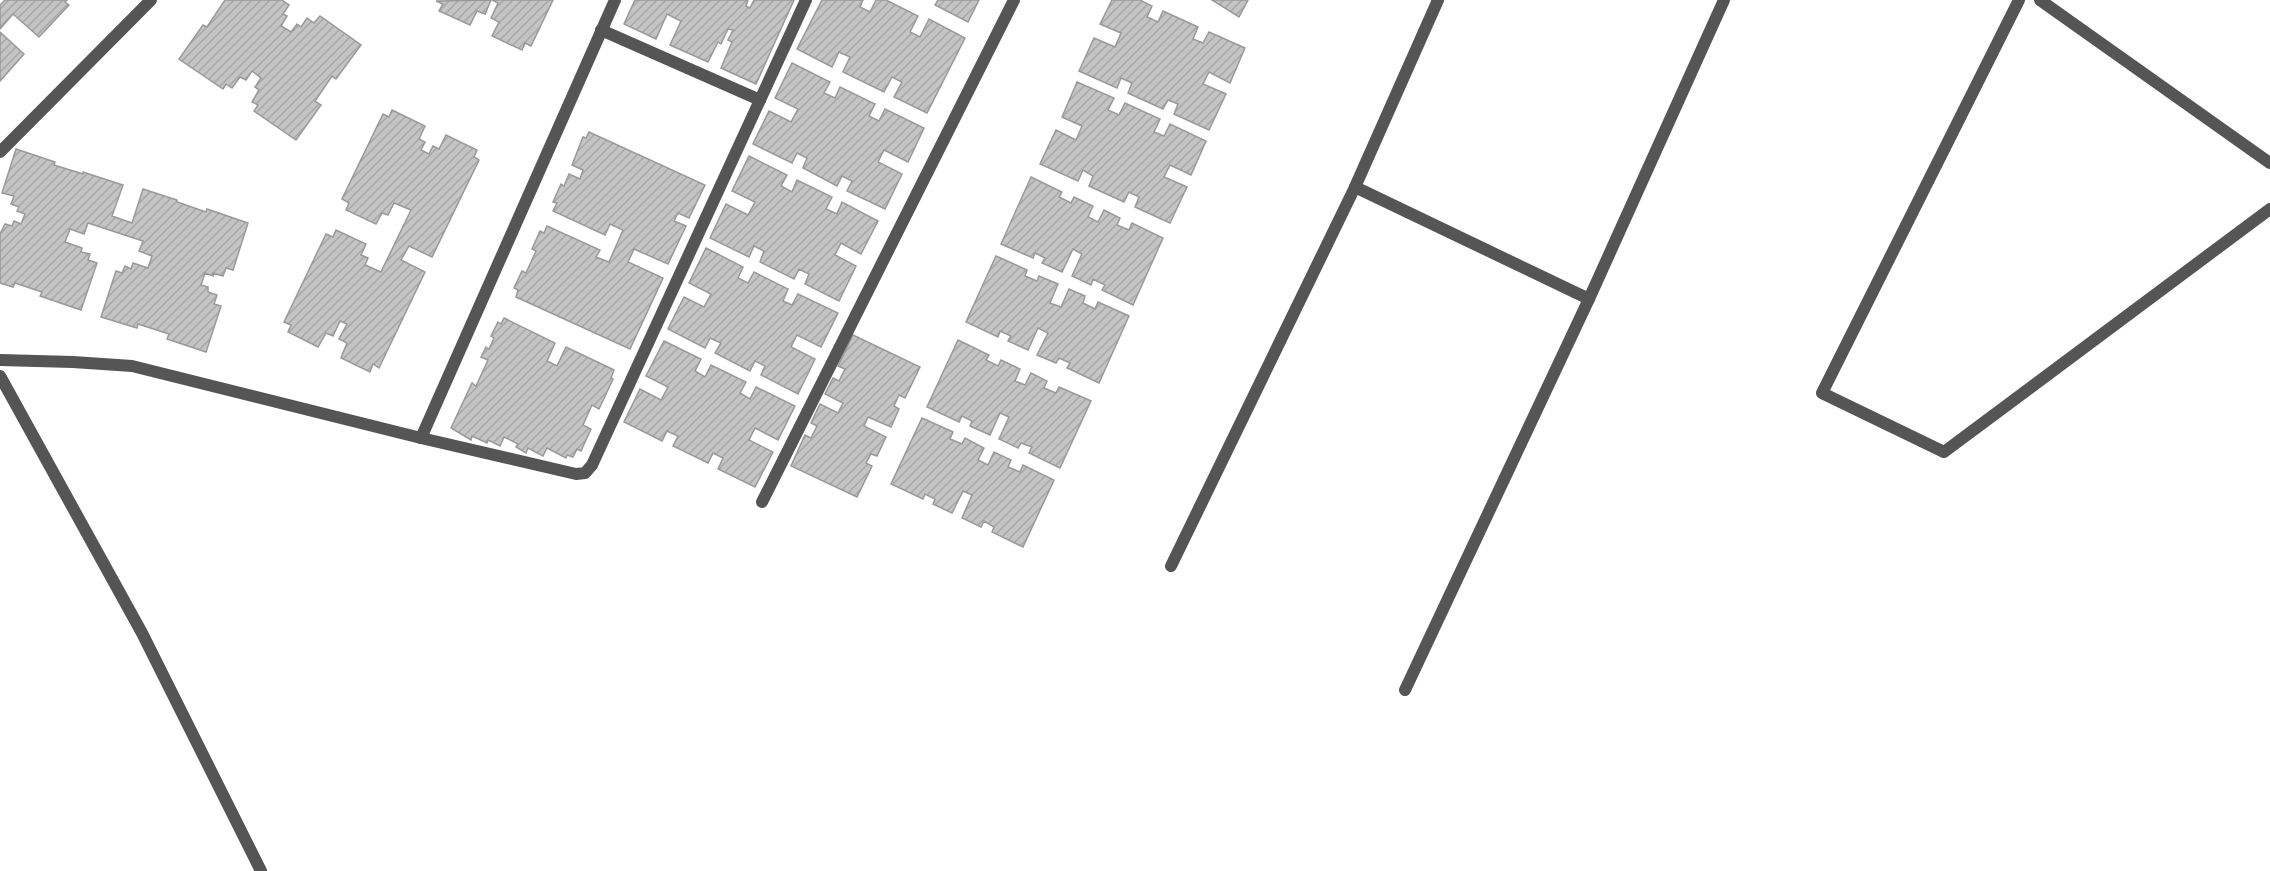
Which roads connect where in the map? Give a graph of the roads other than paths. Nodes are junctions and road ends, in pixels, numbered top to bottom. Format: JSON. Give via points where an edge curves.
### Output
{"nodes":[{"id":1,"x":151,"y":0,"type":"edge"},
{"id":2,"x":615,"y":0,"type":"edge"},
{"id":3,"x":806,"y":0,"type":"edge"},
{"id":4,"x":1014,"y":0,"type":"edge"},
{"id":5,"x":1438,"y":0,"type":"edge"},
{"id":6,"x":1724,"y":0,"type":"edge"},
{"id":7,"x":2019,"y":0,"type":"edge"},
{"id":8,"x":2040,"y":0,"type":"edge"},
{"id":9,"x":602,"y":30,"type":"junction"},
{"id":10,"x":760,"y":100,"type":"junction"},
{"id":11,"x":0,"y":152,"type":"edge"},
{"id":12,"x":2270,"y":163,"type":"edge"},
{"id":13,"x":1355,"y":187,"type":"junction"},
{"id":14,"x":2270,"y":209,"type":"edge"},
{"id":15,"x":1589,"y":299,"type":"junction"},
{"id":16,"x":0,"y":360,"type":"edge"},
{"id":17,"x":0,"y":376,"type":"edge"},
{"id":18,"x":421,"y":438,"type":"junction"},
{"id":19,"x":762,"y":502,"type":"dead end"},
{"id":20,"x":1170,"y":566,"type":"dead end"},
{"id":21,"x":1405,"y":690,"type":"dead end"},
{"id":22,"x":261,"y":871,"type":"edge"}],
"edges":[{"from":1,"to":11,"type":"street"},
{"from":2,"to":9,"type":"street"},
{"from":3,"to":10,"type":"street"},
{"from":4,"to":19,"type":"street"},
{"from":5,"to":13,"type":"street"},
{"from":6,"to":15,"type":"street"},
{"from":7,"to":14,"type":"street","via":[[1822,393],[1944,452]]},
{"from":8,"to":12,"type":"street"},
{"from":9,"to":10,"type":"street"},
{"from":9,"to":18,"type":"street"},
{"from":10,"to":18,"type":"street","via":[[585,473]]},
{"from":13,"to":15,"type":"street"},
{"from":13,"to":20,"type":"street"},
{"from":15,"to":21,"type":"street"},
{"from":16,"to":18,"type":"street","via":[[132,366]]},
{"from":17,"to":22,"type":"street","via":[[142,633]]}]}
